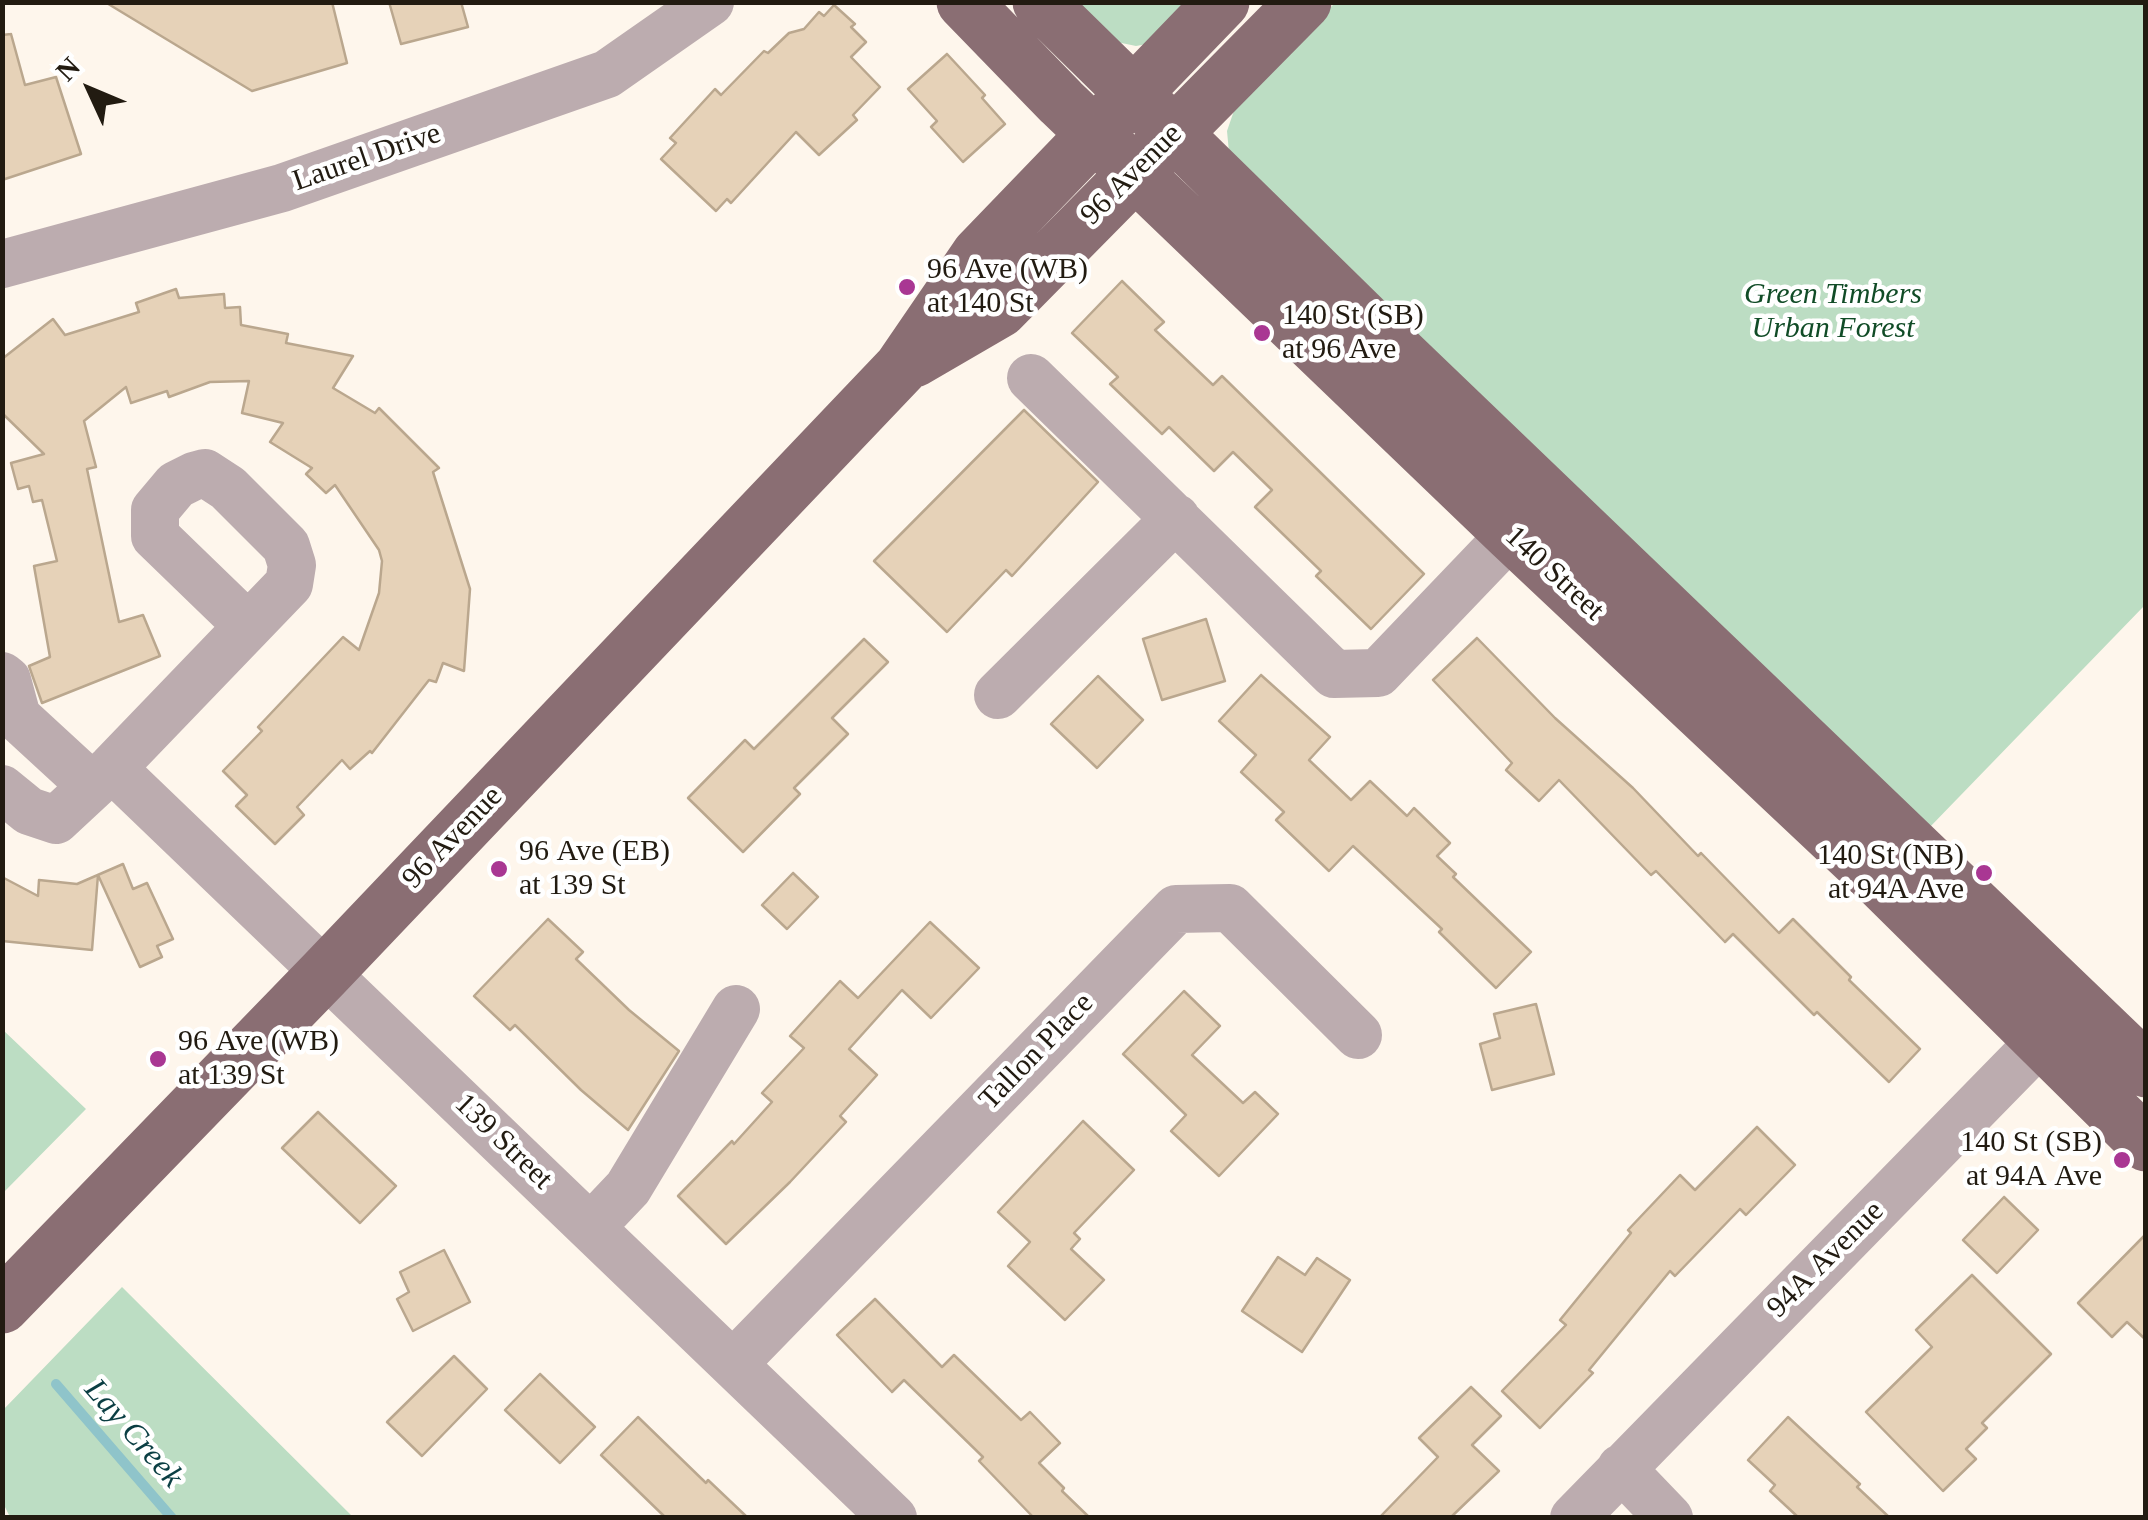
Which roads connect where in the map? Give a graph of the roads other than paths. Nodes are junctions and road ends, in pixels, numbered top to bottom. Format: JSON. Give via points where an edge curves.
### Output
{"nodes":[{"id":1,"x":710,"y":2,"type":"edge"},
{"id":2,"x":964,"y":2,"type":"edge"},
{"id":3,"x":1040,"y":2,"type":"edge"},
{"id":4,"x":1222,"y":2,"type":"edge"},
{"id":5,"x":1304,"y":2,"type":"edge"},
{"id":6,"x":1133,"y":94,"type":"junction"},
{"id":7,"x":1094,"y":134,"type":"junction"},
{"id":8,"x":1174,"y":134,"type":"junction"},
{"id":9,"x":1134,"y":172,"type":"junction"},
{"id":10,"x":2,"y":264,"type":"edge"},
{"id":11,"x":901,"y":368,"type":"junction"},
{"id":12,"x":1031,"y":378,"type":"dead end"},
{"id":13,"x":1176,"y":518,"type":"junction"},
{"id":14,"x":1511,"y":534,"type":"junction"},
{"id":15,"x":248,"y":626,"type":"dead end"},
{"id":16,"x":2,"y":676,"type":"edge"},
{"id":17,"x":998,"y":695,"type":"dead end"},
{"id":18,"x":102,"y":777,"type":"junction"},
{"id":19,"x":2,"y":789,"type":"edge"},
{"id":20,"x":325,"y":973,"type":"junction"},
{"id":21,"x":2078,"y":1003,"type":"junction"},
{"id":22,"x":736,"y":1009,"type":"dead end"},
{"id":23,"x":1358,"y":1035,"type":"dead end"},
{"id":24,"x":2041,"y":1042,"type":"junction"},
{"id":25,"x":2146,"y":1070,"type":"edge"},
{"id":26,"x":2146,"y":1144,"type":"edge"},
{"id":27,"x":592,"y":1227,"type":"junction"},
{"id":28,"x":2,"y":1306,"type":"edge"},
{"id":29,"x":734,"y":1362,"type":"junction"},
{"id":30,"x":1621,"y":1468,"type":"junction"},
{"id":31,"x":893,"y":1518,"type":"edge"},
{"id":32,"x":1574,"y":1518,"type":"edge"},
{"id":33,"x":1669,"y":1518,"type":"edge"}],
"edges":[{"from":1,"to":10,"type":"street","name":"Laurel Drive","via":[[607,74],[282,188]]},
{"from":2,"to":7,"type":"main road","name":"140 Street"},
{"from":3,"to":6,"type":"main road","name":"140 Street"},
{"from":4,"to":6,"type":"main road","name":"96 Avenue"},
{"from":5,"to":8,"type":"main road","name":"96 Avenue"},
{"from":6,"to":7,"type":"main road","name":"96 Avenue"},
{"from":6,"to":8,"type":"main road","name":"140 Street"},
{"from":7,"to":9,"type":"main road","name":"140 Street"},
{"from":7,"to":11,"type":"main road","name":"96 Avenue","via":[[979,254]]},
{"from":8,"to":9,"type":"main road","name":"96 Avenue"},
{"from":8,"to":21,"type":"main road","name":"140 Street"},
{"from":9,"to":11,"type":"main road","name":"96 Avenue","via":[[1000,310]]},
{"from":9,"to":14,"type":"main road","name":"140 Street"},
{"from":11,"to":20,"type":"main road","name":"96 Avenue"},
{"from":12,"to":13,"type":"street"},
{"from":13,"to":14,"type":"street","via":[[1334,674],[1378,673]]},
{"from":13,"to":17,"type":"street"},
{"from":14,"to":24,"type":"main road","name":"140 Street"},
{"from":15,"to":18,"type":"street"},
{"from":16,"to":18,"type":"street","name":"139 Street","via":[[17,717]]},
{"from":18,"to":19,"type":"street","via":[[56,820],[29,812]]},
{"from":18,"to":20,"type":"street","name":"139 Street"},
{"from":20,"to":27,"type":"street","name":"139 Street"},
{"from":20,"to":28,"type":"main road","name":"96 Avenue"},
{"from":21,"to":24,"type":"street","name":"94A Avenue"},
{"from":21,"to":25,"type":"main road","name":"140 Street"},
{"from":22,"to":27,"type":"street","via":[[628,1188]]},
{"from":23,"to":29,"type":"street","name":"Tallon Place","via":[[1230,908],[1176,909]]},
{"from":24,"to":26,"type":"main road","name":"140 Street"},
{"from":24,"to":30,"type":"street","name":"94A Avenue"},
{"from":27,"to":29,"type":"street","name":"139 Street"},
{"from":29,"to":31,"type":"street","name":"139 Street"},
{"from":30,"to":32,"type":"street","name":"94A Avenue"},
{"from":30,"to":33,"type":"street"}]}
